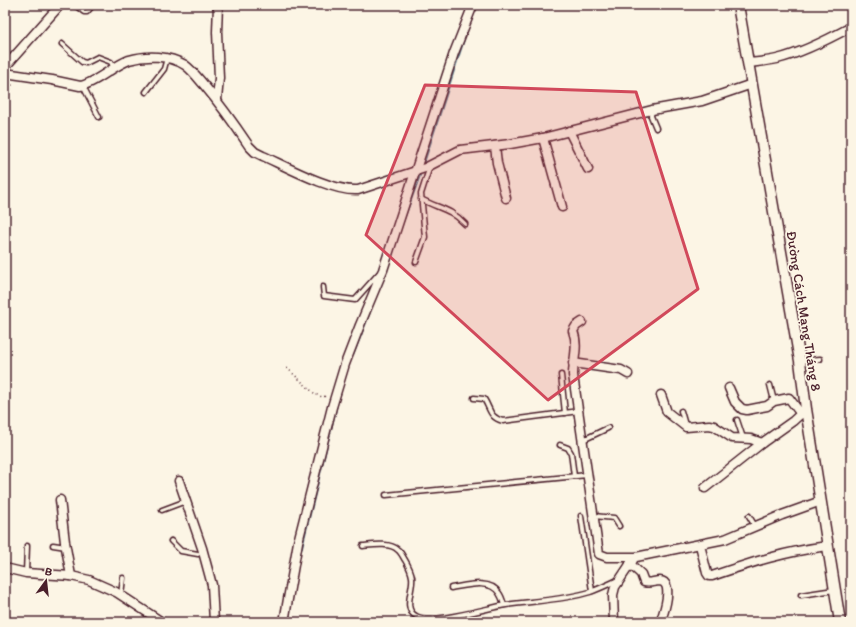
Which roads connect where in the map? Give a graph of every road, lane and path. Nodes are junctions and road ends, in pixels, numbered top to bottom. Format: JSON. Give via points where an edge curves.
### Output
{"nodes":[{"id":1,"x":60,"y":5,"type":"edge"},
{"id":2,"x":76,"y":5,"type":"edge"},
{"id":3,"x":93,"y":5,"type":"edge"},
{"id":4,"x":218,"y":5,"type":"edge"},
{"id":5,"x":473,"y":5,"type":"edge"},
{"id":6,"x":738,"y":5,"type":"edge"},
{"id":7,"x":851,"y":27,"type":"edge"},
{"id":8,"x":62,"y":44,"type":"dead end"},
{"id":9,"x":167,"y":58,"type":"junction"},
{"id":10,"x":749,"y":63,"type":"junction"},
{"id":11,"x":5,"y":67,"type":"edge"},
{"id":12,"x":114,"y":68,"type":"junction"},
{"id":13,"x":5,"y":73,"type":"edge"},
{"id":14,"x":15,"y":75,"type":"junction"},
{"id":15,"x":752,"y":84,"type":"junction"},
{"id":16,"x":83,"y":86,"type":"junction"},
{"id":17,"x":146,"y":92,"type":"dead end"},
{"id":18,"x":9,"y":93,"type":"dead end"},
{"id":19,"x":217,"y":100,"type":"junction"},
{"id":20,"x":652,"y":110,"type":"junction"},
{"id":21,"x":99,"y":117,"type":"dead end"},
{"id":22,"x":656,"y":128,"type":"dead end"},
{"id":23,"x":569,"y":131,"type":"junction"},
{"id":24,"x":543,"y":138,"type":"junction"},
{"id":25,"x":495,"y":146,"type":"junction"},
{"id":26,"x":422,"y":169,"type":"junction"},
{"id":27,"x":588,"y":169,"type":"dead end"},
{"id":28,"x":506,"y":198,"type":"dead end"},
{"id":29,"x":421,"y":199,"type":"junction"},
{"id":30,"x":562,"y":207,"type":"dead end"},
{"id":31,"x":465,"y":224,"type":"dead end"},
{"id":32,"x":416,"y":262,"type":"dead end"},
{"id":33,"x":383,"y":270,"type":"junction"},
{"id":34,"x":323,"y":287,"type":"dead end"},
{"id":35,"x":582,"y":322,"type":"dead end"},
{"id":36,"x":820,"y":359,"type":"dead end"},
{"id":37,"x":800,"y":361,"type":"junction"},
{"id":38,"x":573,"y":362,"type":"junction"},
{"id":39,"x":287,"y":368,"type":"dead end"},
{"id":40,"x":628,"y":374,"type":"dead end"},
{"id":41,"x":561,"y":375,"type":"dead end"},
{"id":42,"x":339,"y":384,"type":"junction"},
{"id":43,"x":770,"y":385,"type":"dead end"},
{"id":44,"x":729,"y":388,"type":"dead end"},
{"id":45,"x":661,"y":396,"type":"dead end"},
{"id":46,"x":474,"y":398,"type":"dead end"},
{"id":47,"x":774,"y":401,"type":"junction"},
{"id":48,"x":579,"y":411,"type":"junction"},
{"id":49,"x":681,"y":411,"type":"dead end"},
{"id":50,"x":803,"y":411,"type":"junction"},
{"id":51,"x":565,"y":413,"type":"junction"},
{"id":52,"x":737,"y":420,"type":"dead end"},
{"id":53,"x":686,"y":427,"type":"junction"},
{"id":54,"x":608,"y":428,"type":"dead end"},
{"id":55,"x":743,"y":439,"type":"junction"},
{"id":56,"x":583,"y":440,"type":"junction"},
{"id":57,"x":762,"y":443,"type":"junction"},
{"id":58,"x":560,"y":445,"type":"dead end"},
{"id":59,"x":587,"y":475,"type":"junction"},
{"id":60,"x":574,"y":476,"type":"junction"},
{"id":61,"x":179,"y":481,"type":"dead end"},
{"id":62,"x":705,"y":488,"type":"dead end"},
{"id":63,"x":386,"y":495,"type":"dead end"},
{"id":64,"x":60,"y":500,"type":"dead end"},
{"id":65,"x":186,"y":501,"type":"junction"},
{"id":66,"x":821,"y":501,"type":"junction"},
{"id":67,"x":162,"y":510,"type":"dead end"},
{"id":68,"x":581,"y":516,"type":"dead end"},
{"id":69,"x":593,"y":516,"type":"junction"},
{"id":70,"x":750,"y":516,"type":"dead end"},
{"id":71,"x":619,"y":526,"type":"dead end"},
{"id":72,"x":755,"y":526,"type":"junction"},
{"id":73,"x":171,"y":541,"type":"dead end"},
{"id":74,"x":53,"y":545,"type":"dead end"},
{"id":75,"x":700,"y":545,"type":"junction"},
{"id":76,"x":27,"y":546,"type":"dead end"},
{"id":77,"x":66,"y":546,"type":"junction"},
{"id":78,"x":363,"y":546,"type":"dead end"},
{"id":79,"x":828,"y":546,"type":"junction"},
{"id":80,"x":201,"y":554,"type":"junction"},
{"id":81,"x":636,"y":557,"type":"junction"},
{"id":82,"x":630,"y":564,"type":"junction"},
{"id":83,"x":5,"y":568,"type":"edge"},
{"id":84,"x":26,"y":573,"type":"junction"},
{"id":85,"x":71,"y":576,"type":"junction"},
{"id":86,"x":123,"y":578,"type":"dead end"},
{"id":87,"x":618,"y":580,"type":"junction"},
{"id":88,"x":451,"y":588,"type":"dead end"},
{"id":89,"x":835,"y":590,"type":"junction"},
{"id":90,"x":592,"y":591,"type":"junction"},
{"id":91,"x":121,"y":595,"type":"junction"},
{"id":92,"x":801,"y":595,"type":"dead end"},
{"id":93,"x":504,"y":605,"type":"junction"},
{"id":94,"x":661,"y":620,"type":"dead end"},
{"id":95,"x":159,"y":621,"type":"edge"},
{"id":96,"x":214,"y":622,"type":"edge"},
{"id":97,"x":284,"y":622,"type":"edge"},
{"id":98,"x":614,"y":622,"type":"edge"},
{"id":99,"x":840,"y":622,"type":"edge"}],
"edges":[{"from":1,"to":11,"type":"street"},
{"from":2,"to":3,"type":"lane","via":[[84,12],[88,12]]},
{"from":4,"to":19,"type":"street"},
{"from":5,"to":26,"type":"street","via":[[454,53]]},
{"from":6,"to":10,"type":"street","name":"Đường Cách Mạng Tháng 8"},
{"from":7,"to":10,"type":"street","via":[[787,56]]},
{"from":8,"to":12,"type":"lane","via":[[82,62],[86,63],[98,57],[111,62]]},
{"from":9,"to":12,"type":"street","via":[[144,57],[129,60]]},
{"from":9,"to":17,"type":"lane","via":[[164,68]]},
{"from":9,"to":19,"type":"street","via":[[184,64]]},
{"from":10,"to":15,"type":"street","name":"Đường Cách Mạng Tháng 8"},
{"from":12,"to":16,"type":"street"},
{"from":13,"to":14,"type":"street"},
{"from":14,"to":16,"type":"street"},
{"from":14,"to":18,"type":"path"},
{"from":15,"to":20,"type":"street","via":[[702,101]]},
{"from":15,"to":37,"type":"street","name":"Đường Cách Mạng Tháng 8"},
{"from":16,"to":21,"type":"lane"},
{"from":19,"to":26,"type":"street","via":[[255,152],[323,183],[358,190]]},
{"from":20,"to":22,"type":"lane","via":[[651,116]]},
{"from":20,"to":23,"type":"street"},
{"from":23,"to":24,"type":"street"},
{"from":23,"to":27,"type":"street"},
{"from":24,"to":25,"type":"street"},
{"from":24,"to":30,"type":"street"},
{"from":25,"to":26,"type":"street","via":[[460,150]]},
{"from":25,"to":28,"type":"street"},
{"from":26,"to":29,"type":"lane"},
{"from":26,"to":33,"type":"street"},
{"from":29,"to":31,"type":"lane","via":[[457,215]]},
{"from":29,"to":32,"type":"lane","via":[[425,237]]},
{"from":33,"to":34,"type":"lane","via":[[355,300],[324,296]]},
{"from":33,"to":42,"type":"street"},
{"from":35,"to":38,"type":"street","via":[[573,331],[576,346]]},
{"from":36,"to":37,"type":"lane"},
{"from":37,"to":50,"type":"street","name":"Đường Cách Mạng Tháng 8"},
{"from":38,"to":40,"type":"street","via":[[621,370]]},
{"from":38,"to":48,"type":"street"},
{"from":39,"to":42,"type":"path","via":[[315,394],[322,397],[326,397]]},
{"from":41,"to":51,"type":"lane"},
{"from":42,"to":97,"type":"street","via":[[298,542]]},
{"from":43,"to":47,"type":"lane"},
{"from":44,"to":47,"type":"street","via":[[735,402],[742,409],[768,406]]},
{"from":45,"to":53,"type":"street","via":[[667,412]]},
{"from":46,"to":51,"type":"lane","via":[[484,399],[490,413],[503,421]]},
{"from":47,"to":50,"type":"street","via":[[789,398]]},
{"from":48,"to":51,"type":"lane"},
{"from":48,"to":56,"type":"street"},
{"from":49,"to":53,"type":"lane"},
{"from":50,"to":57,"type":"street"},
{"from":50,"to":66,"type":"street","name":"Đường Cách Mạng Tháng 8"},
{"from":52,"to":55,"type":"lane"},
{"from":53,"to":55,"type":"street","via":[[714,426],[729,437]]},
{"from":54,"to":56,"type":"lane"},
{"from":55,"to":57,"type":"street"},
{"from":56,"to":59,"type":"street"},
{"from":57,"to":62,"type":"street"},
{"from":58,"to":60,"type":"lane","via":[[568,448],[571,453]]},
{"from":59,"to":60,"type":"lane"},
{"from":59,"to":69,"type":"street"},
{"from":60,"to":63,"type":"lane"},
{"from":61,"to":65,"type":"street"},
{"from":64,"to":77,"type":"street"},
{"from":65,"to":67,"type":"lane"},
{"from":65,"to":80,"type":"street"},
{"from":66,"to":72,"type":"street"},
{"from":66,"to":79,"type":"street","name":"Đường Cách Mạng Tháng 8"},
{"from":68,"to":90,"type":"lane"},
{"from":69,"to":71,"type":"lane","via":[[614,518]]},
{"from":69,"to":81,"type":"street","via":[[599,554],[607,557]]},
{"from":70,"to":72,"type":"lane"},
{"from":72,"to":75,"type":"street","via":[[725,539]]},
{"from":73,"to":80,"type":"lane","via":[[181,551]]},
{"from":74,"to":77,"type":"lane"},
{"from":75,"to":79,"type":"street","via":[[709,576],[777,555]]},
{"from":75,"to":81,"type":"street"},
{"from":76,"to":84,"type":"lane"},
{"from":77,"to":85,"type":"street"},
{"from":78,"to":93,"type":"lane","via":[[386,545],[399,550],[412,577],[409,606],[416,616],[445,617]]},
{"from":79,"to":89,"type":"street","name":"Đường Cách Mạng Tháng 8"},
{"from":80,"to":96,"type":"street","via":[[212,585]]},
{"from":81,"to":82,"type":"street"},
{"from":82,"to":87,"type":"street"},
{"from":82,"to":94,"type":"street","via":[[641,574],[644,582],[660,581],[666,584],[667,593]]},
{"from":83,"to":84,"type":"street"},
{"from":84,"to":85,"type":"street"},
{"from":85,"to":91,"type":"street","via":[[104,585]]},
{"from":86,"to":91,"type":"lane"},
{"from":87,"to":90,"type":"lane"},
{"from":87,"to":98,"type":"street","via":[[613,595]]},
{"from":88,"to":93,"type":"lane","via":[[490,585],[499,592]]},
{"from":89,"to":92,"type":"lane"},
{"from":89,"to":99,"type":"street","name":"Đường Cách Mạng Tháng 8"},
{"from":90,"to":93,"type":"lane"},
{"from":91,"to":95,"type":"street"}]}
